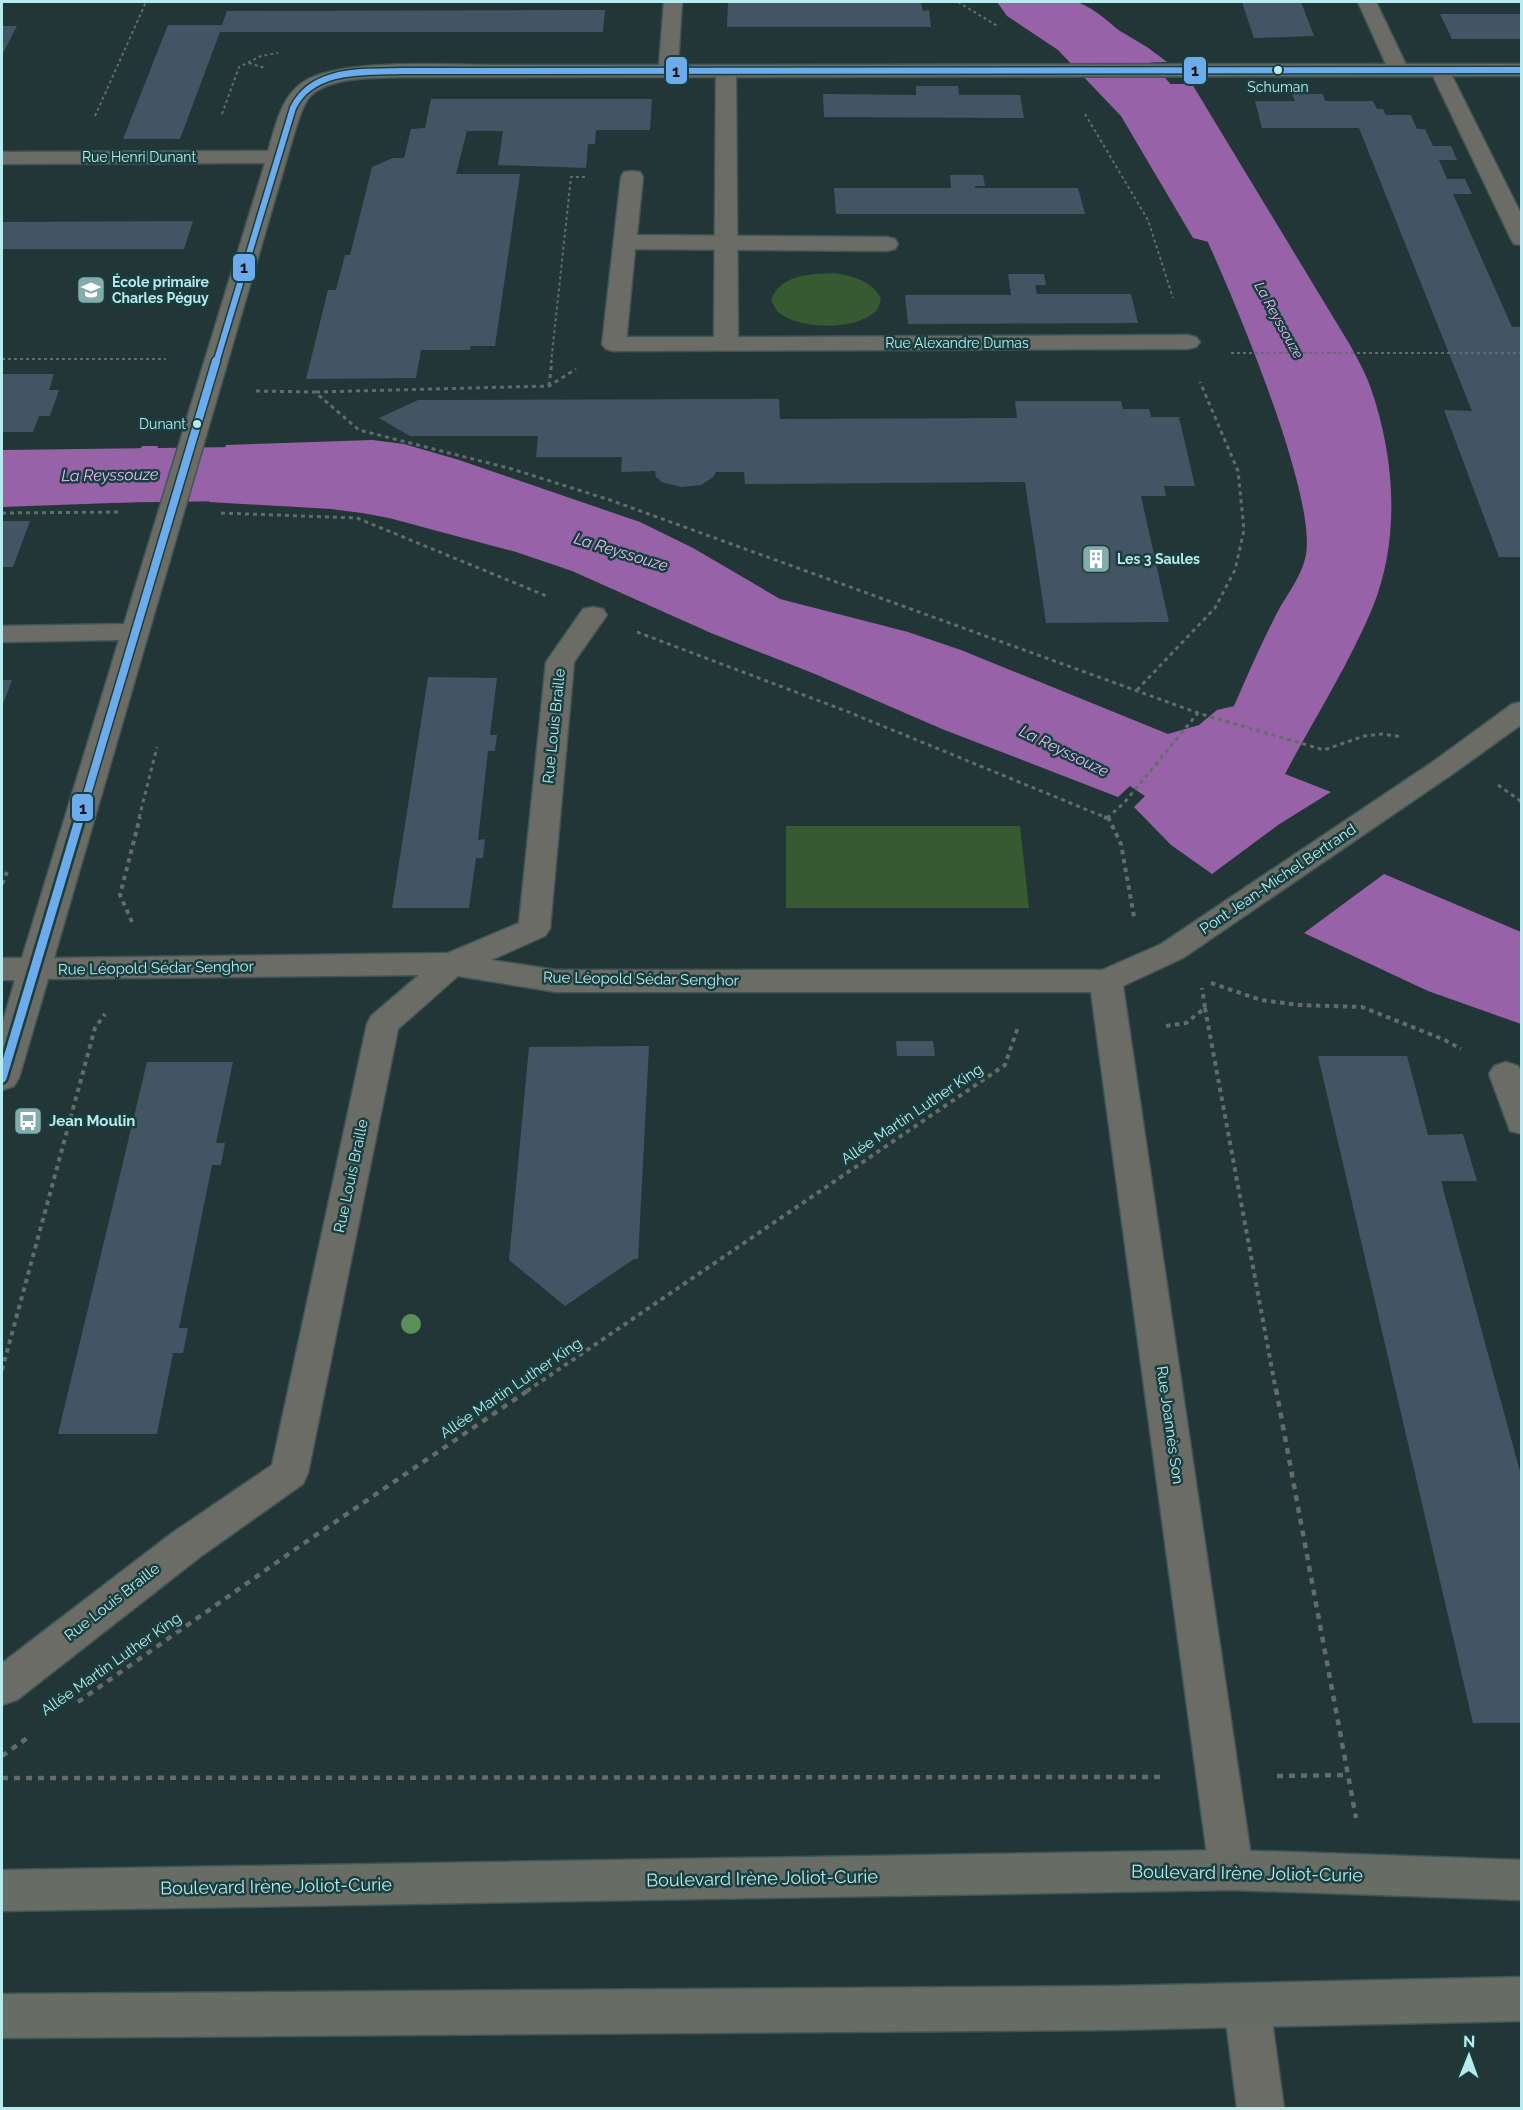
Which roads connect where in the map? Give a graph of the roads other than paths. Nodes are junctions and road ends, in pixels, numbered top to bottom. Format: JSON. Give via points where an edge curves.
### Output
{"nodes":[{"id":1,"x":673,"y":2,"type":"edge"},
{"id":2,"x":1367,"y":2,"type":"edge"},
{"id":3,"x":1521,"y":70,"type":"edge"},
{"id":4,"x":668,"y":71,"type":"junction"},
{"id":5,"x":726,"y":71,"type":"junction"},
{"id":6,"x":1399,"y":71,"type":"junction"},
{"id":7,"x":1440,"y":71,"type":"junction"},
{"id":8,"x":277,"y":157,"type":"junction"},
{"id":9,"x":2,"y":158,"type":"edge"},
{"id":10,"x":632,"y":177,"type":"dead end"},
{"id":11,"x":1521,"y":239,"type":"edge"},
{"id":12,"x":625,"y":242,"type":"junction"},
{"id":13,"x":726,"y":242,"type":"junction"},
{"id":14,"x":887,"y":244,"type":"dead end"},
{"id":15,"x":1188,"y":342,"type":"dead end"},
{"id":16,"x":726,"y":344,"type":"junction"},
{"id":17,"x":593,"y":615,"type":"dead end"},
{"id":18,"x":135,"y":632,"type":"junction"},
{"id":19,"x":2,"y":634,"type":"edge"},
{"id":20,"x":1521,"y":710,"type":"edge"},
{"id":21,"x":452,"y":964,"type":"junction"},
{"id":22,"x":17,"y":969,"type":"edge"},
{"id":23,"x":1106,"y":981,"type":"junction"},
{"id":24,"x":1506,"y":1074,"type":"road end"},
{"id":25,"x":2,"y":1078,"type":"edge"},
{"id":26,"x":1521,"y":1122,"type":"edge"},
{"id":27,"x":2,"y":1687,"type":"edge"},
{"id":28,"x":1231,"y":1870,"type":"junction"},
{"id":29,"x":1521,"y":1880,"type":"edge"},
{"id":30,"x":2,"y":1891,"type":"edge"},
{"id":31,"x":1521,"y":1999,"type":"edge"},
{"id":32,"x":1247,"y":2006,"type":"junction"},
{"id":33,"x":2,"y":2016,"type":"edge"},
{"id":34,"x":1261,"y":2109,"type":"edge"}],
"edges":[{"from":1,"to":4,"type":"street"},
{"from":2,"to":6,"type":"street"},
{"from":3,"to":7,"type":"street"},
{"from":4,"to":5,"type":"street"},
{"from":4,"to":8,"type":"street","via":[[344,73],[314,82],[300,94]]},
{"from":5,"to":6,"type":"street"},
{"from":5,"to":13,"type":"street"},
{"from":6,"to":7,"type":"street"},
{"from":7,"to":11,"type":"street"},
{"from":8,"to":9,"type":"street","name":"Rue Henri Dunant"},
{"from":8,"to":18,"type":"street"},
{"from":10,"to":12,"type":"street"},
{"from":12,"to":13,"type":"street"},
{"from":12,"to":16,"type":"street","name":"Rue Alexandre Dumas","via":[[614,344]]},
{"from":13,"to":14,"type":"street"},
{"from":13,"to":16,"type":"street"},
{"from":15,"to":16,"type":"street","name":"Rue Alexandre Dumas"},
{"from":17,"to":21,"type":"street","name":"Rue Louis Braille","via":[[560,662],[534,928]]},
{"from":18,"to":19,"type":"street"},
{"from":18,"to":22,"type":"street"},
{"from":20,"to":23,"type":"street","name":"Pont Jean-Michel Bertrand","via":[[1172,951]]},
{"from":21,"to":22,"type":"street","name":"Rue Léopold Sédar Senghor"},
{"from":21,"to":23,"type":"street","name":"Rue Léopold Sédar Senghor","via":[[556,981]]},
{"from":21,"to":27,"type":"street","name":"Rue Louis Braille","via":[[383,1024],[289,1473],[186,1545]]},
{"from":22,"to":25,"type":"street"},
{"from":23,"to":28,"type":"street","name":"Rue Joannès Son"},
{"from":24,"to":26,"type":"street"},
{"from":28,"to":29,"type":"main road","name":"Boulevard Irène Joliot-Curie"},
{"from":28,"to":30,"type":"main road","name":"Boulevard Irène Joliot-Curie"},
{"from":31,"to":32,"type":"main road"},
{"from":32,"to":33,"type":"main road"},
{"from":32,"to":34,"type":"street"}]}
